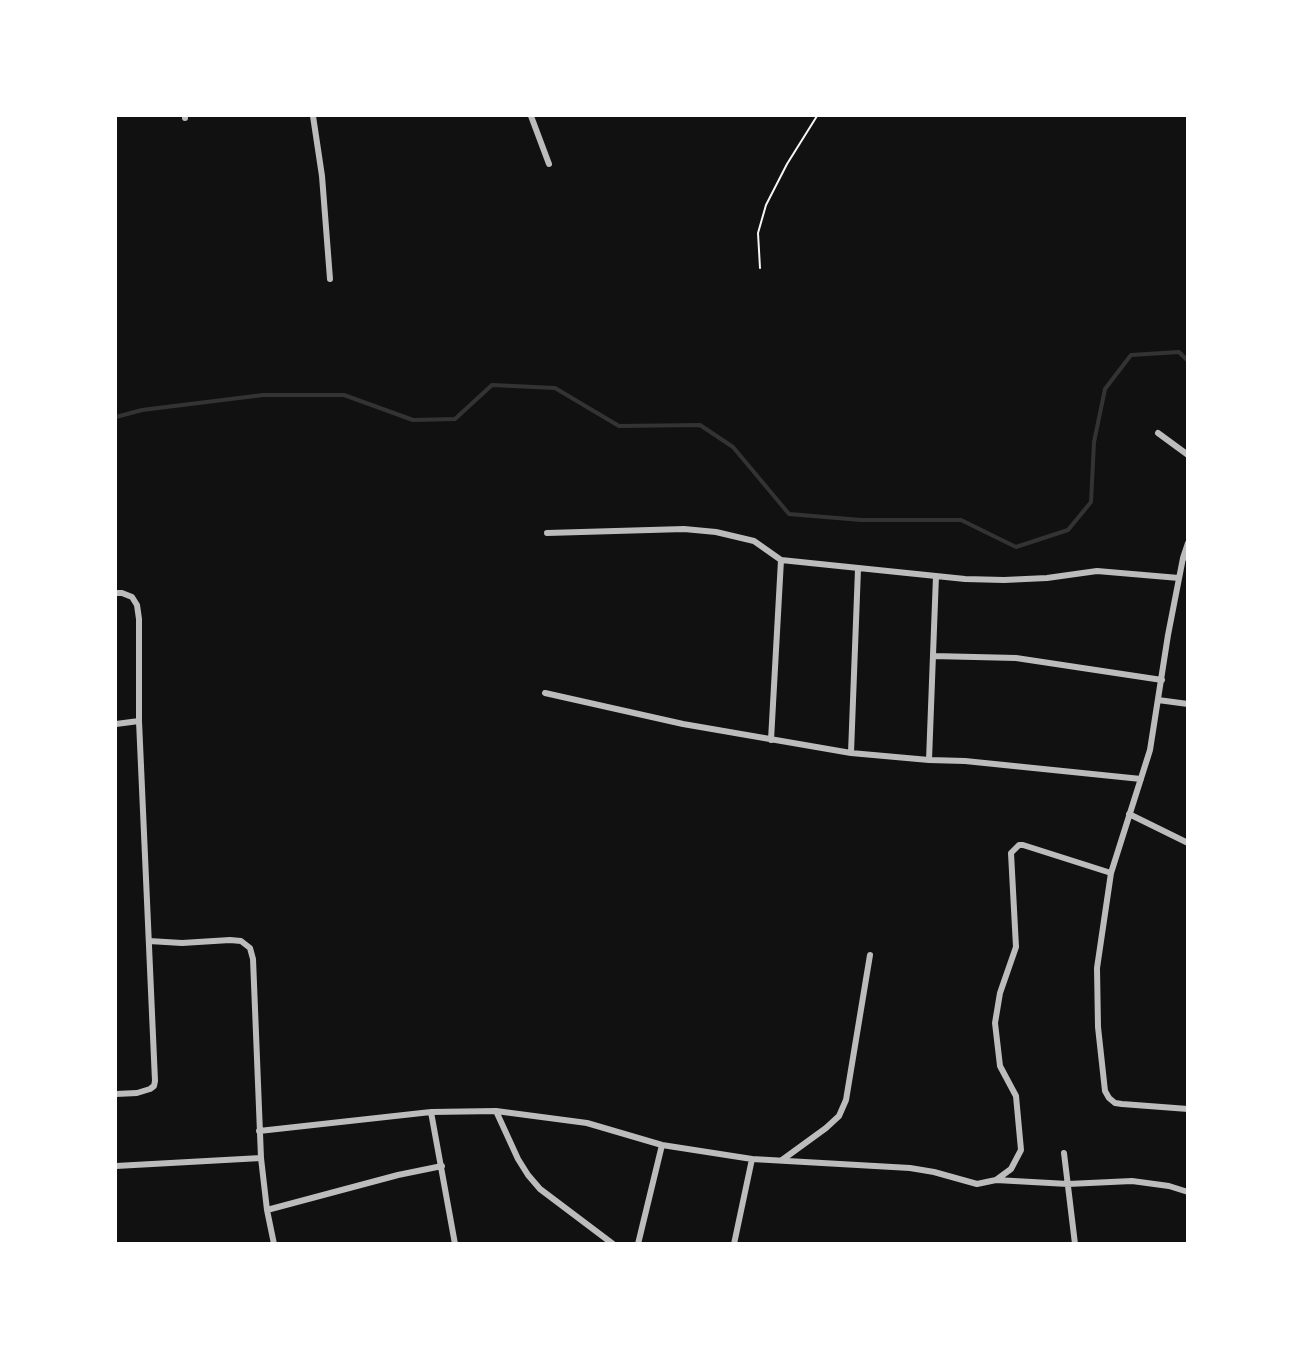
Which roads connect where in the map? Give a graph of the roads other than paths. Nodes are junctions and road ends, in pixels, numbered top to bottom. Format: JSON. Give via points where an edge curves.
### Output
{"nodes":[{"id":1,"x":313,"y":116,"type":"edge"},
{"id":2,"x":531,"y":116,"type":"edge"},
{"id":3,"x":549,"y":164,"type":"dead end"},
{"id":4,"x":330,"y":279,"type":"dead end"},
{"id":5,"x":1158,"y":433,"type":"dead end"},
{"id":6,"x":1188,"y":455,"type":"edge"},
{"id":7,"x":547,"y":533,"type":"dead end"},
{"id":8,"x":1188,"y":543,"type":"edge"},
{"id":9,"x":1185,"y":557,"type":"edge"},
{"id":10,"x":781,"y":560,"type":"junction"},
{"id":11,"x":858,"y":569,"type":"junction"},
{"id":12,"x":936,"y":576,"type":"junction"},
{"id":13,"x":1179,"y":578,"type":"junction"},
{"id":14,"x":116,"y":594,"type":"edge"},
{"id":15,"x":933,"y":656,"type":"junction"},
{"id":16,"x":1162,"y":680,"type":"junction"},
{"id":17,"x":545,"y":693,"type":"dead end"},
{"id":18,"x":1158,"y":700,"type":"junction"},
{"id":19,"x":1188,"y":704,"type":"edge"},
{"id":20,"x":139,"y":721,"type":"junction"},
{"id":21,"x":116,"y":724,"type":"edge"},
{"id":22,"x":771,"y":740,"type":"junction"},
{"id":23,"x":851,"y":753,"type":"junction"},
{"id":24,"x":929,"y":760,"type":"junction"},
{"id":25,"x":1141,"y":780,"type":"junction"},
{"id":26,"x":1129,"y":814,"type":"junction"},
{"id":27,"x":1188,"y":843,"type":"edge"},
{"id":28,"x":1111,"y":873,"type":"junction"},
{"id":29,"x":149,"y":941,"type":"junction"},
{"id":30,"x":870,"y":955,"type":"dead end"},
{"id":31,"x":116,"y":1095,"type":"edge"},
{"id":32,"x":1188,"y":1109,"type":"edge"},
{"id":33,"x":496,"y":1111,"type":"junction"},
{"id":34,"x":431,"y":1112,"type":"junction"},
{"id":35,"x":259,"y":1131,"type":"junction"},
{"id":36,"x":662,"y":1145,"type":"junction"},
{"id":37,"x":1064,"y":1153,"type":"dead end"},
{"id":38,"x":261,"y":1158,"type":"junction"},
{"id":39,"x":752,"y":1160,"type":"junction"},
{"id":40,"x":781,"y":1160,"type":"junction"},
{"id":41,"x":116,"y":1166,"type":"edge"},
{"id":42,"x":442,"y":1166,"type":"junction"},
{"id":43,"x":996,"y":1180,"type":"junction"},
{"id":44,"x":1068,"y":1184,"type":"junction"},
{"id":45,"x":1188,"y":1192,"type":"edge"},
{"id":46,"x":267,"y":1210,"type":"junction"},
{"id":47,"x":274,"y":1244,"type":"edge"},
{"id":48,"x":455,"y":1244,"type":"edge"},
{"id":49,"x":613,"y":1244,"type":"edge"},
{"id":50,"x":638,"y":1244,"type":"edge"},
{"id":51,"x":734,"y":1244,"type":"edge"},
{"id":52,"x":1075,"y":1244,"type":"edge"}],
"edges":[{"from":1,"to":4,"type":"street"},
{"from":2,"to":3,"type":"street"},
{"from":5,"to":6,"type":"street"},
{"from":7,"to":10,"type":"street","via":[[684,529],[716,532],[754,541]]},
{"from":8,"to":9,"type":"street"},
{"from":9,"to":13,"type":"street"},
{"from":10,"to":11,"type":"street"},
{"from":10,"to":22,"type":"street"},
{"from":11,"to":12,"type":"street"},
{"from":11,"to":23,"type":"street"},
{"from":12,"to":13,"type":"street","via":[[1004,580],[1097,571]]},
{"from":12,"to":15,"type":"street"},
{"from":13,"to":16,"type":"street"},
{"from":14,"to":20,"type":"street","via":[[132,597],[139,619]]},
{"from":15,"to":16,"type":"street","via":[[1016,658]]},
{"from":15,"to":24,"type":"street"},
{"from":16,"to":18,"type":"street"},
{"from":17,"to":22,"type":"street"},
{"from":18,"to":19,"type":"street"},
{"from":18,"to":25,"type":"street"},
{"from":20,"to":21,"type":"street"},
{"from":20,"to":29,"type":"street"},
{"from":22,"to":23,"type":"street"},
{"from":23,"to":24,"type":"street"},
{"from":24,"to":25,"type":"street","via":[[965,760]]},
{"from":25,"to":26,"type":"street"},
{"from":26,"to":27,"type":"street"},
{"from":26,"to":28,"type":"street"},
{"from":28,"to":32,"type":"street","via":[[1096,968],[1105,1091],[1109,1098],[1122,1104]]},
{"from":28,"to":43,"type":"street","via":[[1023,845],[1011,854],[1016,946],[1000,993],[995,1023],[1000,1066],[1016,1096],[1021,1150],[1011,1169]]},
{"from":29,"to":31,"type":"street","via":[[154,1086]]},
{"from":29,"to":35,"type":"street","via":[[182,944],[231,940],[250,948]]},
{"from":30,"to":40,"type":"street","via":[[846,1100],[826,1128]]},
{"from":33,"to":34,"type":"street"},
{"from":33,"to":36,"type":"street","via":[[587,1124]]},
{"from":33,"to":49,"type":"street","via":[[518,1159],[534,1182]]},
{"from":34,"to":35,"type":"street"},
{"from":34,"to":42,"type":"street"},
{"from":35,"to":38,"type":"street"},
{"from":36,"to":39,"type":"street"},
{"from":36,"to":50,"type":"street"},
{"from":37,"to":44,"type":"street"},
{"from":38,"to":41,"type":"street"},
{"from":38,"to":46,"type":"street"},
{"from":39,"to":40,"type":"street"},
{"from":39,"to":51,"type":"street"},
{"from":40,"to":43,"type":"street","via":[[910,1168],[977,1184]]},
{"from":42,"to":46,"type":"street"},
{"from":42,"to":48,"type":"street"},
{"from":43,"to":44,"type":"street"},
{"from":44,"to":45,"type":"street","via":[[1132,1181],[1169,1185]]},
{"from":44,"to":52,"type":"street"},
{"from":46,"to":47,"type":"street"}]}
